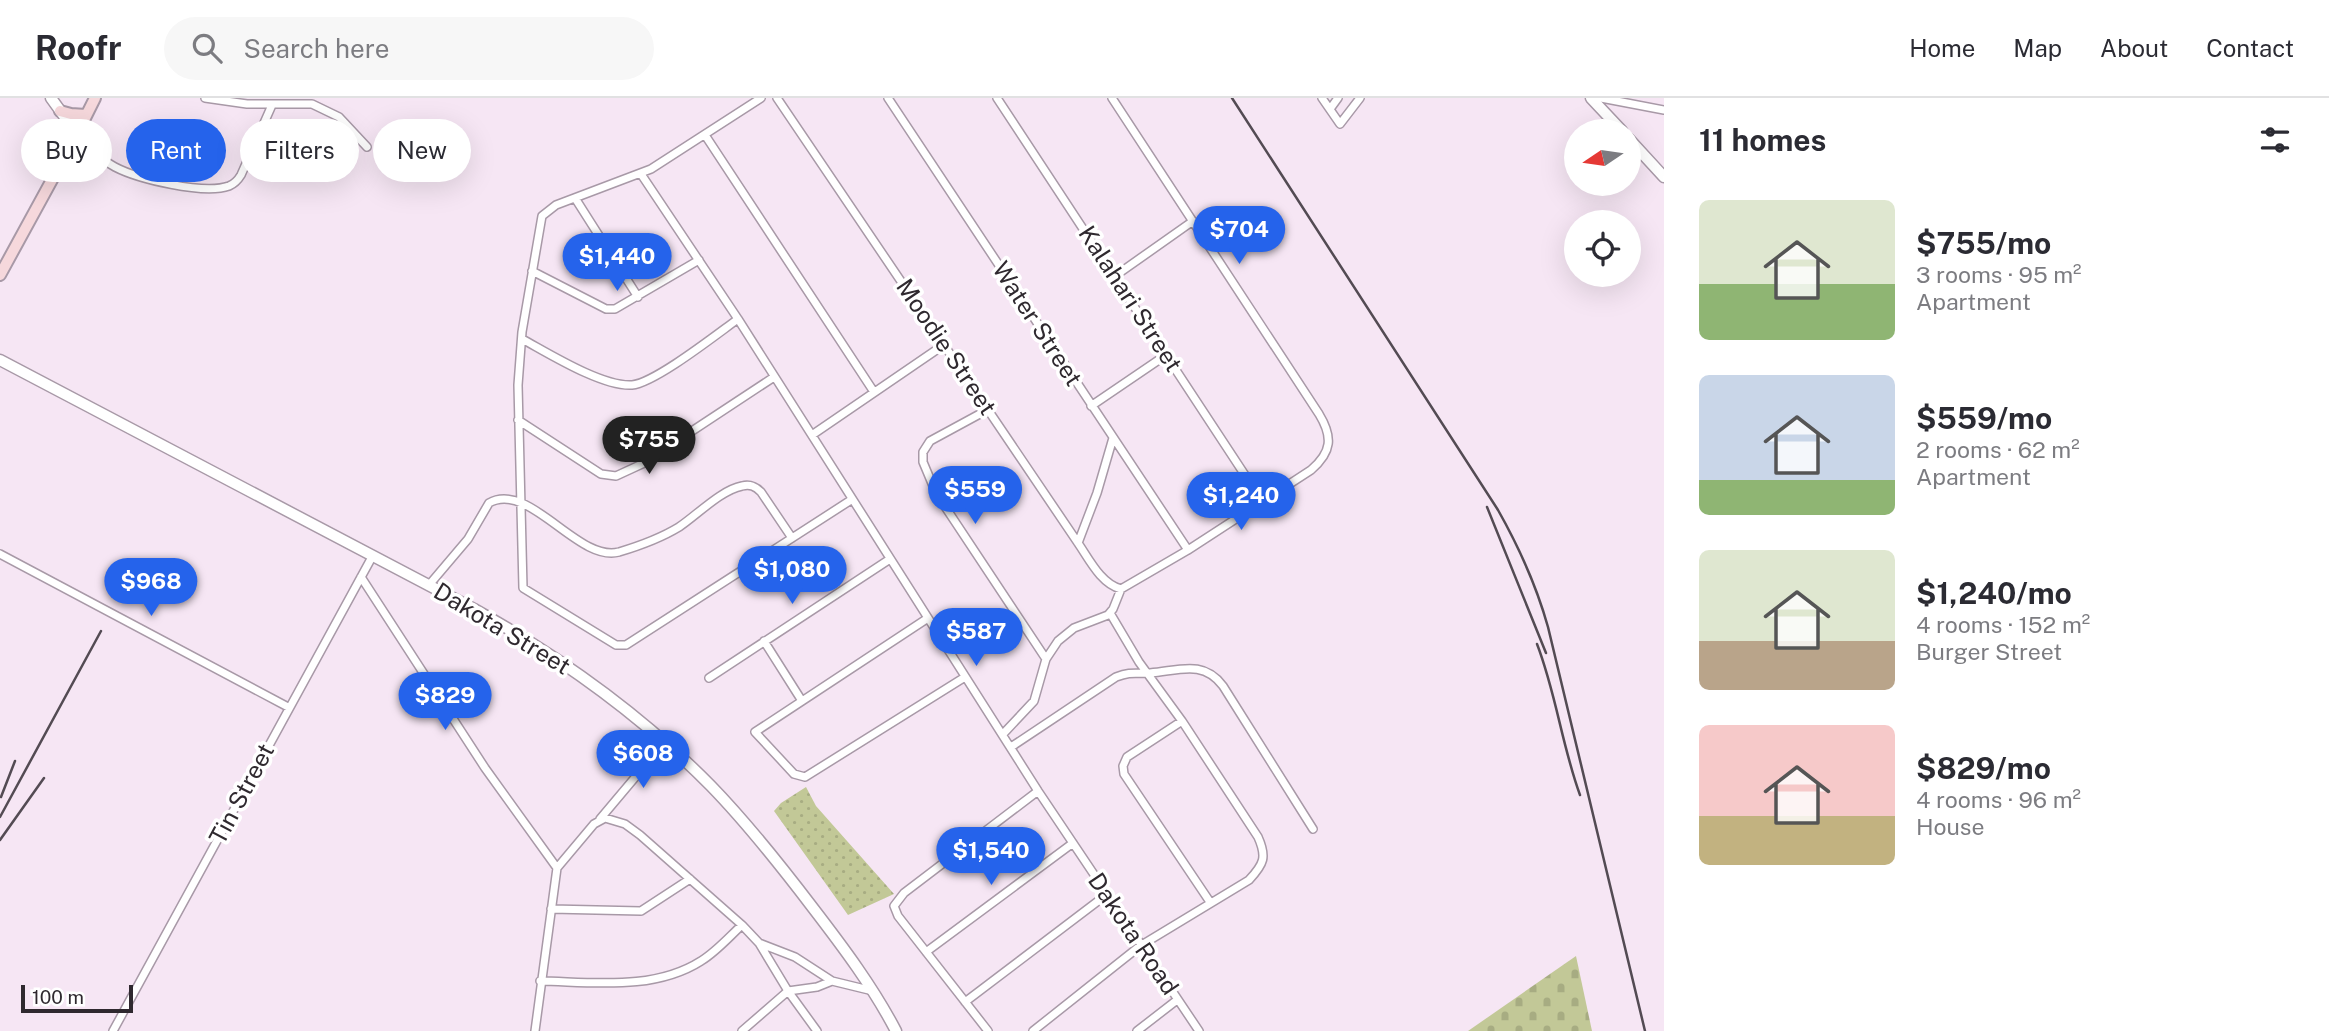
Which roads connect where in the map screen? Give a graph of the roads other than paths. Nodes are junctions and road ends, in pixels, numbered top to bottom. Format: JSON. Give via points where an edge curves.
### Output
{"nodes":[{"id":1,"x":51,"y":98,"type":"edge"},
{"id":2,"x":95,"y":98,"type":"edge"},
{"id":3,"x":205,"y":98,"type":"edge"},
{"id":4,"x":761,"y":98,"type":"edge"},
{"id":5,"x":777,"y":98,"type":"edge"},
{"id":6,"x":888,"y":98,"type":"edge"},
{"id":7,"x":997,"y":98,"type":"edge"},
{"id":8,"x":1112,"y":98,"type":"edge"},
{"id":9,"x":1322,"y":98,"type":"edge"},
{"id":10,"x":1338,"y":98,"type":"edge"},
{"id":11,"x":1360,"y":98,"type":"edge"},
{"id":12,"x":1591,"y":98,"type":"edge"},
{"id":13,"x":1601,"y":98,"type":"edge"},
{"id":14,"x":272,"y":105,"type":"junction"},
{"id":15,"x":1330,"y":109,"type":"junction"},
{"id":16,"x":1664,"y":110,"type":"edge"},
{"id":17,"x":60,"y":111,"type":"junction"},
{"id":18,"x":86,"y":115,"type":"junction"},
{"id":19,"x":66,"y":119,"type":"edge"},
{"id":20,"x":84,"y":119,"type":"edge"},
{"id":21,"x":1611,"y":119,"type":"edge"},
{"id":22,"x":705,"y":135,"type":"junction"},
{"id":23,"x":367,"y":147,"type":"dead end"},
{"id":24,"x":1642,"y":153,"type":"edge"},
{"id":25,"x":112,"y":165,"type":"edge"},
{"id":26,"x":641,"y":174,"type":"junction"},
{"id":27,"x":1664,"y":177,"type":"edge"},
{"id":28,"x":51,"y":182,"type":"edge"},
{"id":29,"x":575,"y":198,"type":"junction"},
{"id":30,"x":1193,"y":221,"type":"junction"},
{"id":31,"x":699,"y":260,"type":"junction"},
{"id":32,"x":532,"y":271,"type":"junction"},
{"id":33,"x":0,"y":275,"type":"edge"},
{"id":34,"x":1115,"y":276,"type":"junction"},
{"id":35,"x":638,"y":297,"type":"junction"},
{"id":36,"x":738,"y":319,"type":"junction"},
{"id":37,"x":522,"y":339,"type":"junction"},
{"id":38,"x":945,"y":344,"type":"junction"},
{"id":39,"x":1166,"y":355,"type":"junction"},
{"id":40,"x":0,"y":360,"type":"edge"},
{"id":41,"x":774,"y":377,"type":"junction"},
{"id":42,"x":874,"y":393,"type":"junction"},
{"id":43,"x":1091,"y":406,"type":"junction"},
{"id":44,"x":989,"y":409,"type":"junction"},
{"id":45,"x":518,"y":421,"type":"junction"},
{"id":46,"x":812,"y":435,"type":"junction"},
{"id":47,"x":1113,"y":438,"type":"junction"},
{"id":48,"x":851,"y":500,"type":"junction"},
{"id":49,"x":1262,"y":501,"type":"junction"},
{"id":50,"x":520,"y":503,"type":"junction"},
{"id":51,"x":792,"y":538,"type":"junction"},
{"id":52,"x":1078,"y":543,"type":"junction"},
{"id":53,"x":1188,"y":550,"type":"junction"},
{"id":54,"x":0,"y":554,"type":"edge"},
{"id":55,"x":372,"y":557,"type":"junction"},
{"id":56,"x":890,"y":559,"type":"junction"},
{"id":57,"x":361,"y":577,"type":"junction"},
{"id":58,"x":429,"y":585,"type":"junction"},
{"id":59,"x":1121,"y":589,"type":"junction"},
{"id":60,"x":1110,"y":613,"type":"junction"},
{"id":61,"x":928,"y":618,"type":"junction"},
{"id":62,"x":764,"y":641,"type":"junction"},
{"id":63,"x":1046,"y":659,"type":"junction"},
{"id":64,"x":1147,"y":673,"type":"junction"},
{"id":65,"x":965,"y":677,"type":"junction"},
{"id":66,"x":709,"y":678,"type":"dead end"},
{"id":67,"x":802,"y":701,"type":"junction"},
{"id":68,"x":288,"y":707,"type":"junction"},
{"id":69,"x":1182,"y":721,"type":"junction"},
{"id":70,"x":1003,"y":734,"type":"junction"},
{"id":71,"x":664,"y":743,"type":"junction"},
{"id":72,"x":1011,"y":747,"type":"junction"},
{"id":73,"x":1038,"y":791,"type":"junction"},
{"id":74,"x":600,"y":819,"type":"junction"},
{"id":75,"x":1313,"y":829,"type":"dead end"},
{"id":76,"x":1073,"y":843,"type":"junction"},
{"id":77,"x":556,"y":868,"type":"junction"},
{"id":78,"x":690,"y":879,"type":"junction"},
{"id":79,"x":1107,"y":895,"type":"junction"},
{"id":80,"x":1210,"y":902,"type":"junction"},
{"id":81,"x":551,"y":909,"type":"junction"},
{"id":82,"x":743,"y":925,"type":"junction"},
{"id":83,"x":759,"y":943,"type":"junction"},
{"id":84,"x":1140,"y":946,"type":"junction"},
{"id":85,"x":926,"y":952,"type":"junction"},
{"id":86,"x":540,"y":981,"type":"junction"},
{"id":87,"x":832,"y":981,"type":"junction"},
{"id":88,"x":788,"y":991,"type":"junction"},
{"id":89,"x":873,"y":991,"type":"junction"},
{"id":90,"x":1177,"y":1000,"type":"junction"},
{"id":91,"x":965,"y":1002,"type":"junction"},
{"id":92,"x":113,"y":1031,"type":"edge"},
{"id":93,"x":535,"y":1031,"type":"edge"},
{"id":94,"x":742,"y":1031,"type":"edge"},
{"id":95,"x":817,"y":1031,"type":"edge"},
{"id":96,"x":896,"y":1031,"type":"edge"},
{"id":97,"x":988,"y":1031,"type":"edge"},
{"id":98,"x":1034,"y":1031,"type":"edge"},
{"id":99,"x":1138,"y":1031,"type":"edge"},
{"id":100,"x":1199,"y":1031,"type":"edge"}],
"edges":[{"from":1,"to":17,"type":"street"},
{"from":2,"to":18,"type":"main road"},
{"from":3,"to":14,"type":"street"},
{"from":4,"to":22,"type":"street"},
{"from":5,"to":38,"type":"street","name":"Moodie Street"},
{"from":6,"to":43,"type":"street","name":"Water Street"},
{"from":7,"to":34,"type":"street","name":"Kalahari Street"},
{"from":8,"to":30,"type":"street"},
{"from":9,"to":15,"type":"street"},
{"from":10,"to":15,"type":"street"},
{"from":11,"to":15,"type":"street","via":[[1340,124]]},
{"from":12,"to":21,"type":"street"},
{"from":13,"to":16,"type":"street"},
{"from":14,"to":23,"type":"street","via":[[322,107],[339,117]]},
{"from":14,"to":25,"type":"street","via":[[242,175],[223,187],[184,186]]},
{"from":17,"to":18,"type":"main road"},
{"from":17,"to":19,"type":"street"},
{"from":18,"to":20,"type":"main road"},
{"from":22,"to":26,"type":"street"},
{"from":22,"to":42,"type":"street"},
{"from":24,"to":27,"type":"street"},
{"from":26,"to":29,"type":"street"},
{"from":26,"to":31,"type":"street","name":"Dakota Road"},
{"from":28,"to":33,"type":"main road"},
{"from":29,"to":32,"type":"street","via":[[542,216]]},
{"from":29,"to":35,"type":"street"},
{"from":30,"to":34,"type":"street"},
{"from":30,"to":49,"type":"street","via":[[1327,428],[1329,444],[1314,468]]},
{"from":31,"to":35,"type":"street"},
{"from":31,"to":36,"type":"street","name":"Dakota Road"},
{"from":32,"to":35,"type":"street","via":[[607,309]]},
{"from":32,"to":37,"type":"street"},
{"from":34,"to":39,"type":"street","name":"Kalahari Street"},
{"from":36,"to":37,"type":"street","via":[[662,371],[631,385],[572,367]]},
{"from":36,"to":41,"type":"street","name":"Dakota Road"},
{"from":37,"to":45,"type":"street"},
{"from":38,"to":42,"type":"street"},
{"from":38,"to":44,"type":"street","name":"Moodie Street"},
{"from":39,"to":43,"type":"street"},
{"from":39,"to":49,"type":"street","name":"Kalahari Street"},
{"from":40,"to":55,"type":"street","name":"Dakota Street"},
{"from":41,"to":45,"type":"street","via":[[642,464],[616,476],[597,472]]},
{"from":41,"to":46,"type":"street","name":"Dakota Road"},
{"from":42,"to":46,"type":"street"},
{"from":43,"to":47,"type":"street","name":"Water Street"},
{"from":44,"to":52,"type":"street","name":"Moodie Street"},
{"from":44,"to":63,"type":"street","via":[[930,441],[923,462],[936,493]]},
{"from":45,"to":50,"type":"street"},
{"from":46,"to":48,"type":"street","name":"Dakota Road"},
{"from":47,"to":52,"type":"street"},
{"from":47,"to":53,"type":"street","name":"Water Street"},
{"from":48,"to":51,"type":"street"},
{"from":48,"to":56,"type":"street","name":"Dakota Road"},
{"from":49,"to":53,"type":"street"},
{"from":50,"to":51,"type":"street","via":[[598,551],[614,553],[671,531],[728,491],[748,485],[761,492]]},
{"from":50,"to":51,"type":"street","via":[[523,589],[621,646]]},
{"from":50,"to":58,"type":"street","via":[[502,499],[489,503],[464,545]]},
{"from":52,"to":59,"type":"street","name":"Moodie Street","via":[[1107,582]]},
{"from":53,"to":59,"type":"street"},
{"from":54,"to":68,"type":"street"},
{"from":55,"to":57,"type":"street","name":"Tin Street"},
{"from":55,"to":58,"type":"street","name":"Dakota Street"},
{"from":56,"to":61,"type":"street","name":"Dakota Road"},
{"from":56,"to":62,"type":"street"},
{"from":57,"to":68,"type":"street","name":"Tin Street"},
{"from":57,"to":77,"type":"street"},
{"from":58,"to":71,"type":"street","name":"Dakota Street","via":[[565,665]]},
{"from":59,"to":60,"type":"street"},
{"from":60,"to":63,"type":"street","via":[[1074,628],[1058,640]]},
{"from":60,"to":64,"type":"street"},
{"from":61,"to":65,"type":"street","name":"Dakota Road"},
{"from":61,"to":67,"type":"street"},
{"from":62,"to":66,"type":"street"},
{"from":62,"to":67,"type":"street"},
{"from":63,"to":70,"type":"street","via":[[1034,701]]},
{"from":64,"to":69,"type":"street"},
{"from":64,"to":72,"type":"street","via":[[1135,671],[1116,677]]},
{"from":64,"to":75,"type":"street","via":[[1190,668],[1218,679]]},
{"from":65,"to":67,"type":"street","via":[[805,777],[794,774],[755,732]]},
{"from":65,"to":70,"type":"street","name":"Dakota Road"},
{"from":68,"to":92,"type":"street","name":"Tin Street"},
{"from":69,"to":80,"type":"street","via":[[1264,849],[1260,869],[1249,880]]},
{"from":69,"to":80,"type":"street","via":[[1127,757],[1124,774]]},
{"from":70,"to":72,"type":"street","name":"Dakota Road"},
{"from":71,"to":74,"type":"street"},
{"from":71,"to":89,"type":"street","name":"Dakota Street","via":[[765,846]]},
{"from":72,"to":73,"type":"street","name":"Dakota Road"},
{"from":73,"to":76,"type":"street","name":"Dakota Road"},
{"from":73,"to":85,"type":"street","via":[[897,900],[895,911]]},
{"from":74,"to":77,"type":"street"},
{"from":74,"to":78,"type":"street","via":[[613,818],[625,824]]},
{"from":76,"to":79,"type":"street","name":"Dakota Road"},
{"from":76,"to":85,"type":"street"},
{"from":77,"to":81,"type":"street"},
{"from":78,"to":81,"type":"street","via":[[641,911]]},
{"from":78,"to":82,"type":"street"},
{"from":79,"to":84,"type":"street","name":"Dakota Road"},
{"from":79,"to":91,"type":"street"},
{"from":80,"to":84,"type":"street"},
{"from":81,"to":86,"type":"street"},
{"from":82,"to":83,"type":"street"},
{"from":82,"to":86,"type":"street","via":[[699,963],[659,978]]},
{"from":83,"to":87,"type":"street","via":[[795,957]]},
{"from":83,"to":88,"type":"street"},
{"from":84,"to":90,"type":"street","name":"Dakota Road"},
{"from":84,"to":98,"type":"street"},
{"from":85,"to":91,"type":"street"},
{"from":86,"to":93,"type":"street"},
{"from":87,"to":88,"type":"street"},
{"from":87,"to":89,"type":"street"},
{"from":88,"to":94,"type":"street"},
{"from":88,"to":95,"type":"street"},
{"from":89,"to":96,"type":"street","name":"Dakota Street"},
{"from":90,"to":99,"type":"street"},
{"from":90,"to":100,"type":"street","name":"Dakota Road"},
{"from":91,"to":97,"type":"street"}]}
